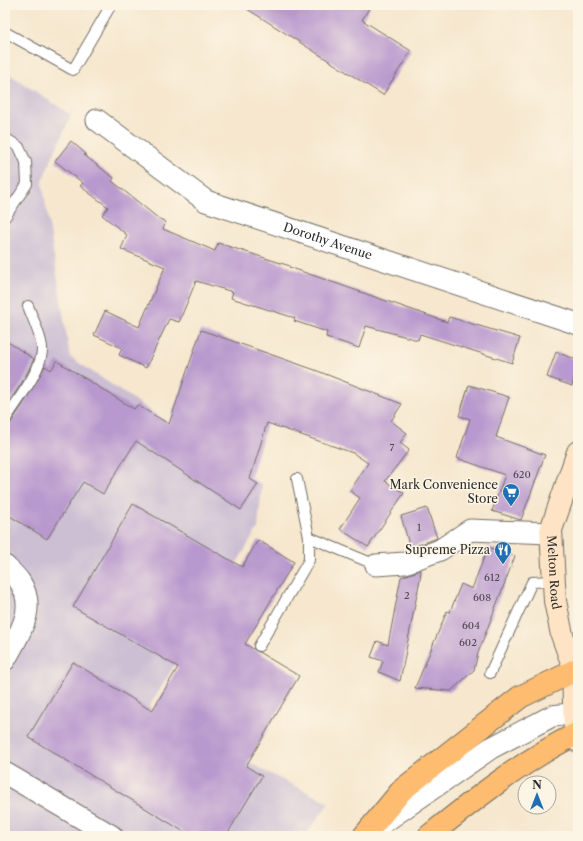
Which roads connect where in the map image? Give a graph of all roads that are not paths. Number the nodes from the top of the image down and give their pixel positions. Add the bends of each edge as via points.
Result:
1 (111, 5) edge
2 (5, 32) edge
3 (98, 120) dead end
4 (5, 138) edge
5 (5, 217) edge
6 (28, 306) dead end
7 (578, 324) edge
8 (5, 420) edge
9 (578, 452) edge
10 (298, 479) dead end
11 (551, 533) junction
12 (309, 537) junction
13 (376, 564) joint
14 (5, 566) edge
15 (554, 581) junction
16 (259, 646) dead end
17 (5, 660) edge
18 (490, 673) dead end
19 (577, 673) edge
20 (577, 727) edge
21 (5, 773) edge
22 (112, 836) edge
23 (364, 836) edge
24 (429, 836) edge

1 - 2 lane via 73,70
3 - 7 street, Dorothy Avenue via 206,201
4 - 5 lane via 18,147 26,162 27,184
6 - 8 lane via 41,342 41,357 35,373
9 - 11 street, Melton Road
10 - 12 lane
11 - 13 street via 470,530 433,553 405,563
11 - 15 street, Melton Road
12 - 13 lane
12 - 16 lane via 309,560
14 - 17 street via 20,582 27,602 27,620
15 - 18 lane via 532,582
15 - 19 street, Melton Road via 554,601 562,636
19 - 20 street, Melton Road
19 - 23 highway via 520,697 402,790
20 - 23 street via 552,716 492,748
20 - 24 highway via 474,800
21 - 22 street

